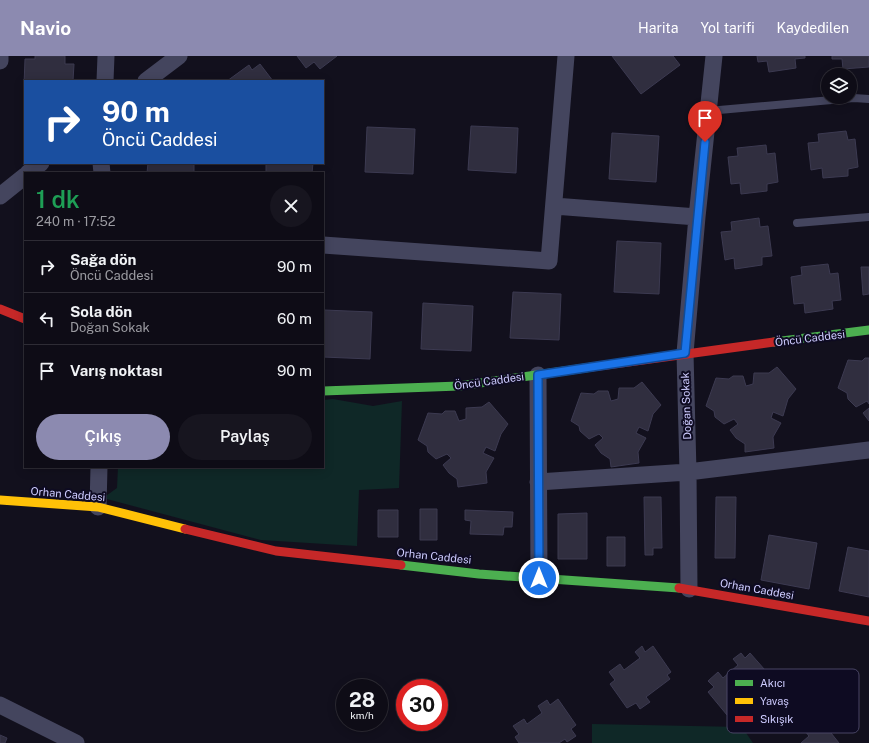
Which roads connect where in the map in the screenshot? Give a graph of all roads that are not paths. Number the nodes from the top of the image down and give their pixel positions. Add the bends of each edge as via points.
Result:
1 (0, 56) edge
2 (106, 56) edge
3 (179, 56) edge
4 (566, 56) edge
5 (714, 56) edge
6 (0, 61) edge
7 (105, 80) edge
8 (147, 80) edge
9 (869, 99) edge
10 (708, 112) junction
11 (40, 164) edge
12 (29, 172) edge
13 (24, 177) edge
14 (0, 196) edge
15 (554, 206) junction
16 (869, 217) edge
17 (697, 218) junction
18 (796, 223) dead end
19 (324, 244) edge
20 (0, 309) edge
21 (24, 319) edge
22 (869, 330) edge
23 (685, 353) junction
24 (538, 375) junction
25 (324, 391) edge
26 (869, 450) edge
27 (99, 468) edge
28 (688, 472) junction
29 (538, 482) junction
30 (0, 500) edge
31 (98, 507) junction
32 (539, 578) junction
33 (689, 589) junction
34 (869, 621) edge
35 (0, 705) edge
36 (76, 743) edge

1 - 6 street
2 - 7 street
3 - 8 street
4 - 15 street
5 - 10 street, Doğan Sokak
9 - 10 lane via 854,98
10 - 17 street, Doğan Sokak
11 - 12 street
13 - 14 street
15 - 17 street
15 - 19 street via 549,261
16 - 18 lane
17 - 23 street, Doğan Sokak
20 - 21 street
22 - 23 street, Öncü Caddesi
23 - 24 street, Öncü Caddesi
23 - 28 street, Doğan Sokak
24 - 25 street, Öncü Caddesi via 459,386
24 - 29 street
26 - 28 street
27 - 31 street
28 - 29 street
28 - 33 street, Doğan Sokak
29 - 32 street
30 - 31 street, Orhan Caddesi
31 - 32 street, Orhan Caddesi via 276,551 479,574
32 - 33 street, Orhan Caddesi
33 - 34 street, Orhan Caddesi
35 - 36 street

